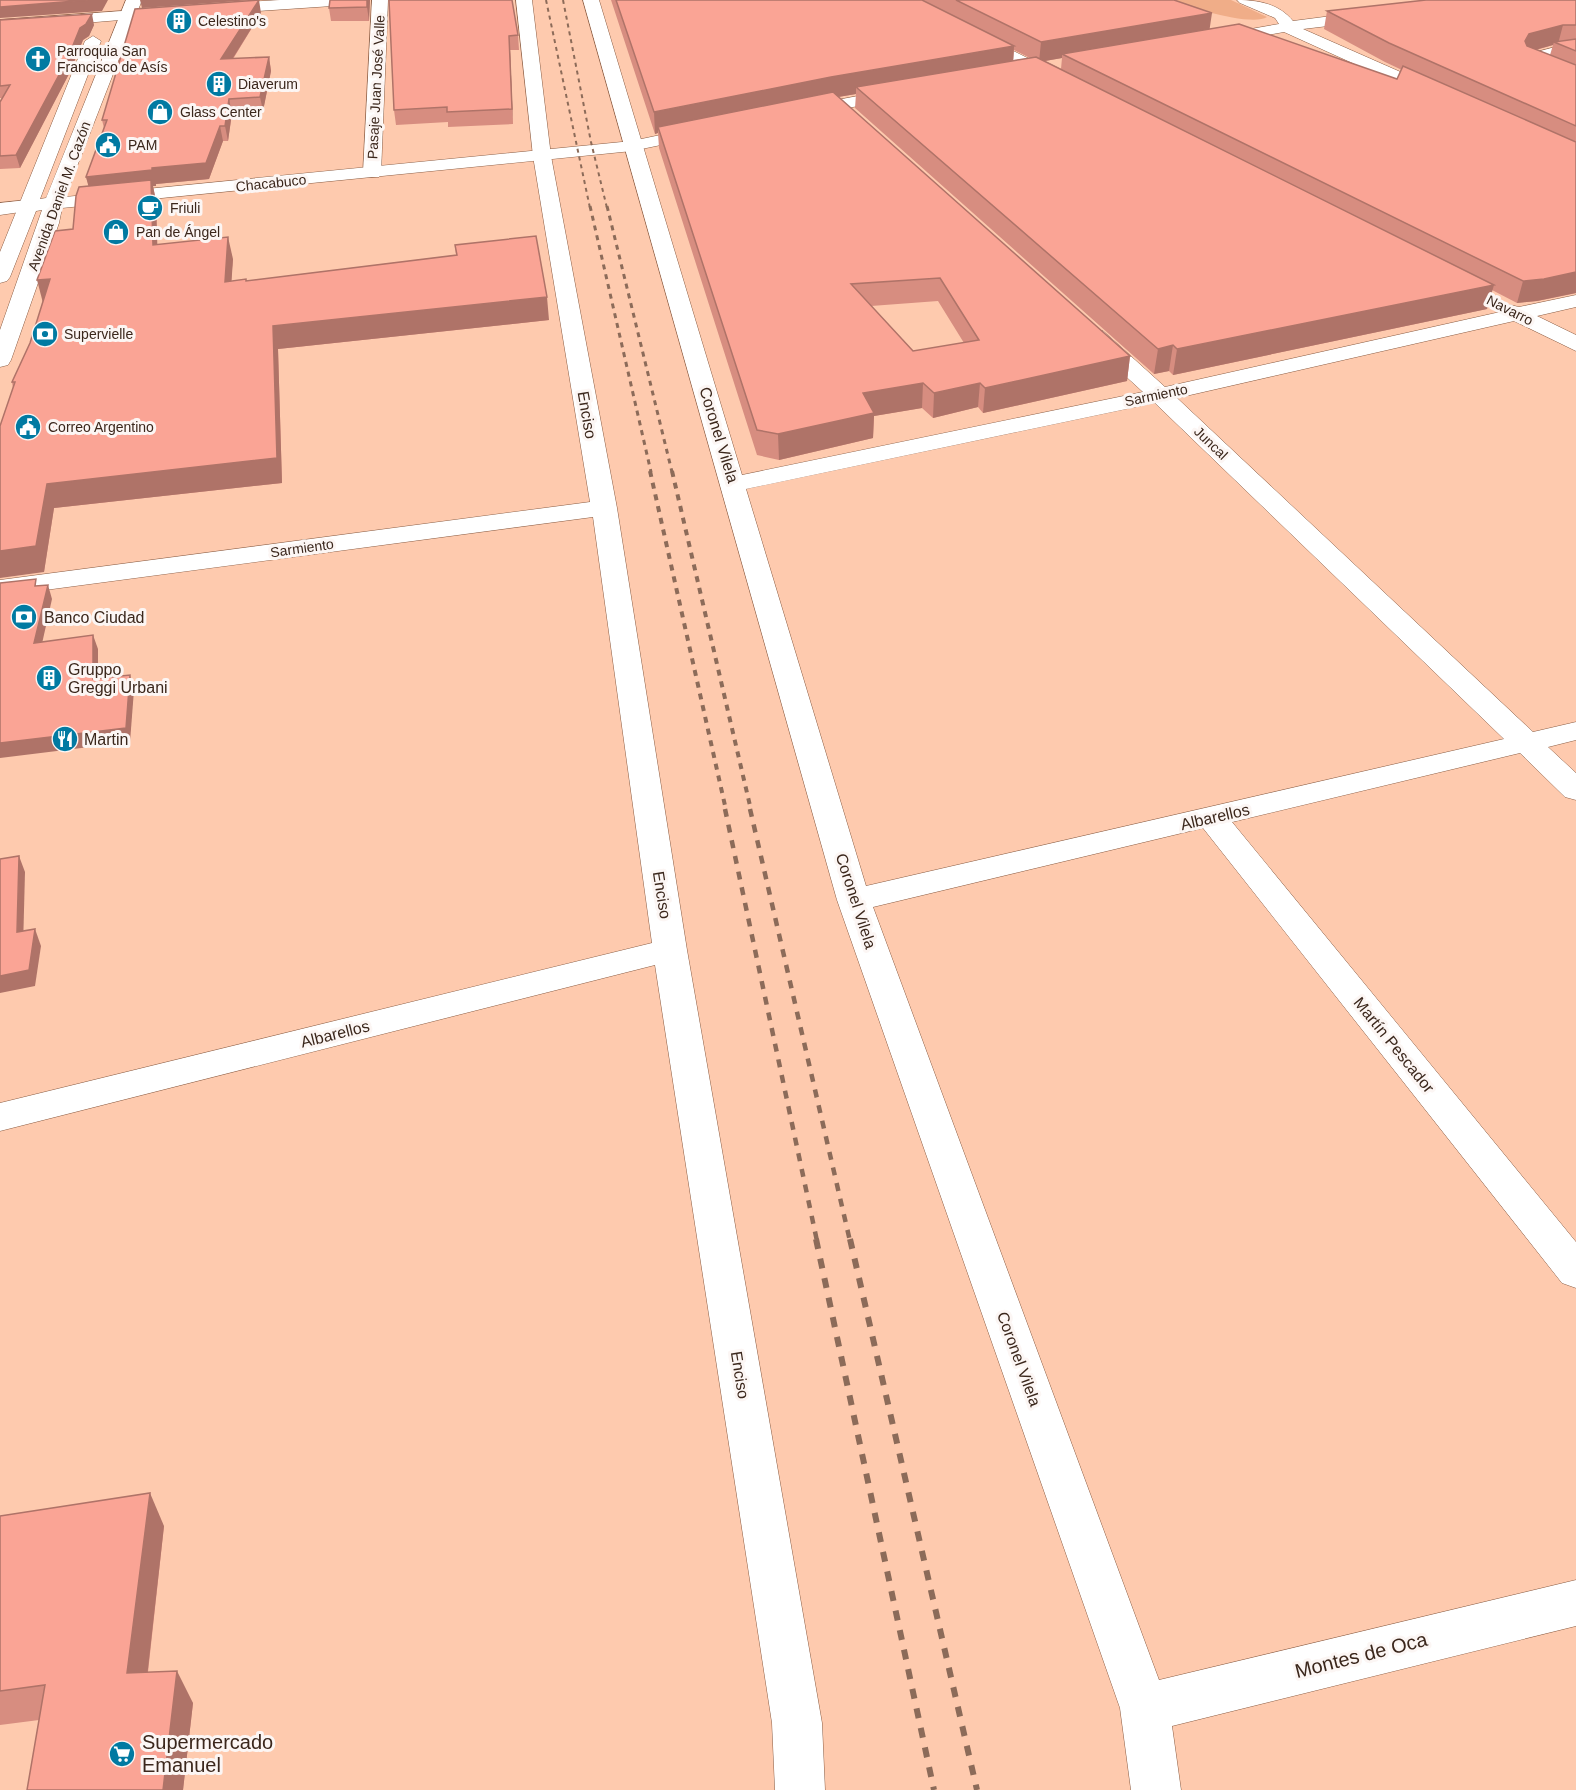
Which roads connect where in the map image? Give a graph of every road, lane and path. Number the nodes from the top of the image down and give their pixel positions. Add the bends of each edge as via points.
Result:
1 (111, 0) edge
2 (347, 0) edge
3 (380, 0) edge
4 (524, 0) edge
5 (591, 0) edge
6 (898, 0) edge
7 (1245, 0) edge
8 (130, 8) edge
9 (196, 11) edge
10 (173, 12) edge
11 (1381, 14) edge
12 (102, 17) junction
13 (1227, 22) dead end
14 (0, 25) edge
15 (1289, 27) junction
16 (1197, 42) edge
17 (1576, 51) edge
18 (1059, 65) edge
19 (1036, 69) junction
20 (1013, 73) edge
21 (1576, 81) edge
22 (919, 90) edge
23 (1078, 90) edge
24 (1459, 105) edge
25 (780, 116) edge
26 (723, 127) edge
27 (632, 146) junction
28 (542, 156) junction
29 (372, 173) junction
30 (53, 204) junction
31 (27, 206) junction
32 (0, 209) edge
33 (0, 277) edge
34 (1576, 301) edge
35 (1496, 304) edge
36 (1517, 315) junction
37 (1081, 324) edge
38 (1576, 344) edge
39 (0, 360) edge
40 (1160, 395) junction
41 (734, 484) junction
42 (603, 508) junction
43 (0, 588) edge
44 (1576, 731) edge
45 (1526, 744) junction
46 (1576, 790) edge
47 (1212, 818) junction
48 (854, 900) junction
49 (670, 950) junction
50 (0, 1117) edge
51 (1576, 1271) edge
52 (1576, 1603) edge
53 (1145, 1708) junction
54 (800, 1790) edge
55 (1156, 1790) edge

1 - 12 street, Avenida Daniel M. Cazón
2 - 9 street
3 - 29 street, Pasaje Juan José Valle
4 - 28 street, Enciso
5 - 27 street, Coronel Vilela
6 - 19 street
7 - 15 street via 1280,15
8 - 10 street
8 - 12 street
8 - 30 street, Avenida Daniel M. Cazón
11 - 15 street
12 - 14 street
12 - 31 street, Avenida Daniel M. Cazón
13 - 15 street
15 - 16 street
15 - 24 street
17 - 21 street via 1559,51 1530,61
18 - 19 street
19 - 20 street
19 - 23 street
22 - 25 street via 846,112
26 - 27 street
27 - 28 street, Chacabuco
27 - 41 street, Coronel Vilela
28 - 29 street, Chacabuco
28 - 42 street, Enciso
29 - 30 street, Chacabuco
30 - 31 street, Chacabuco
30 - 39 street, Avenida Daniel M. Cazón
31 - 32 street, Chacabuco
31 - 33 street, Avenida Daniel M. Cazón
34 - 36 street, Sarmiento
35 - 36 street, Navarro
36 - 38 street, Navarro
36 - 40 street, Sarmiento
37 - 40 street, Juncal
40 - 41 street, Sarmiento
40 - 45 street, Juncal
41 - 48 street, Coronel Vilela
42 - 43 street, Sarmiento
42 - 49 street, Enciso
44 - 45 street, Albarellos
45 - 46 street, Juncal
45 - 47 street, Albarellos
47 - 48 street, Albarellos
47 - 51 street, Martín Pescador
48 - 53 street, Coronel Vilela
49 - 50 street, Albarellos
49 - 54 street, Enciso via 797,1723
52 - 53 street, Montes de Oca
53 - 55 street, Coronel Vilela

